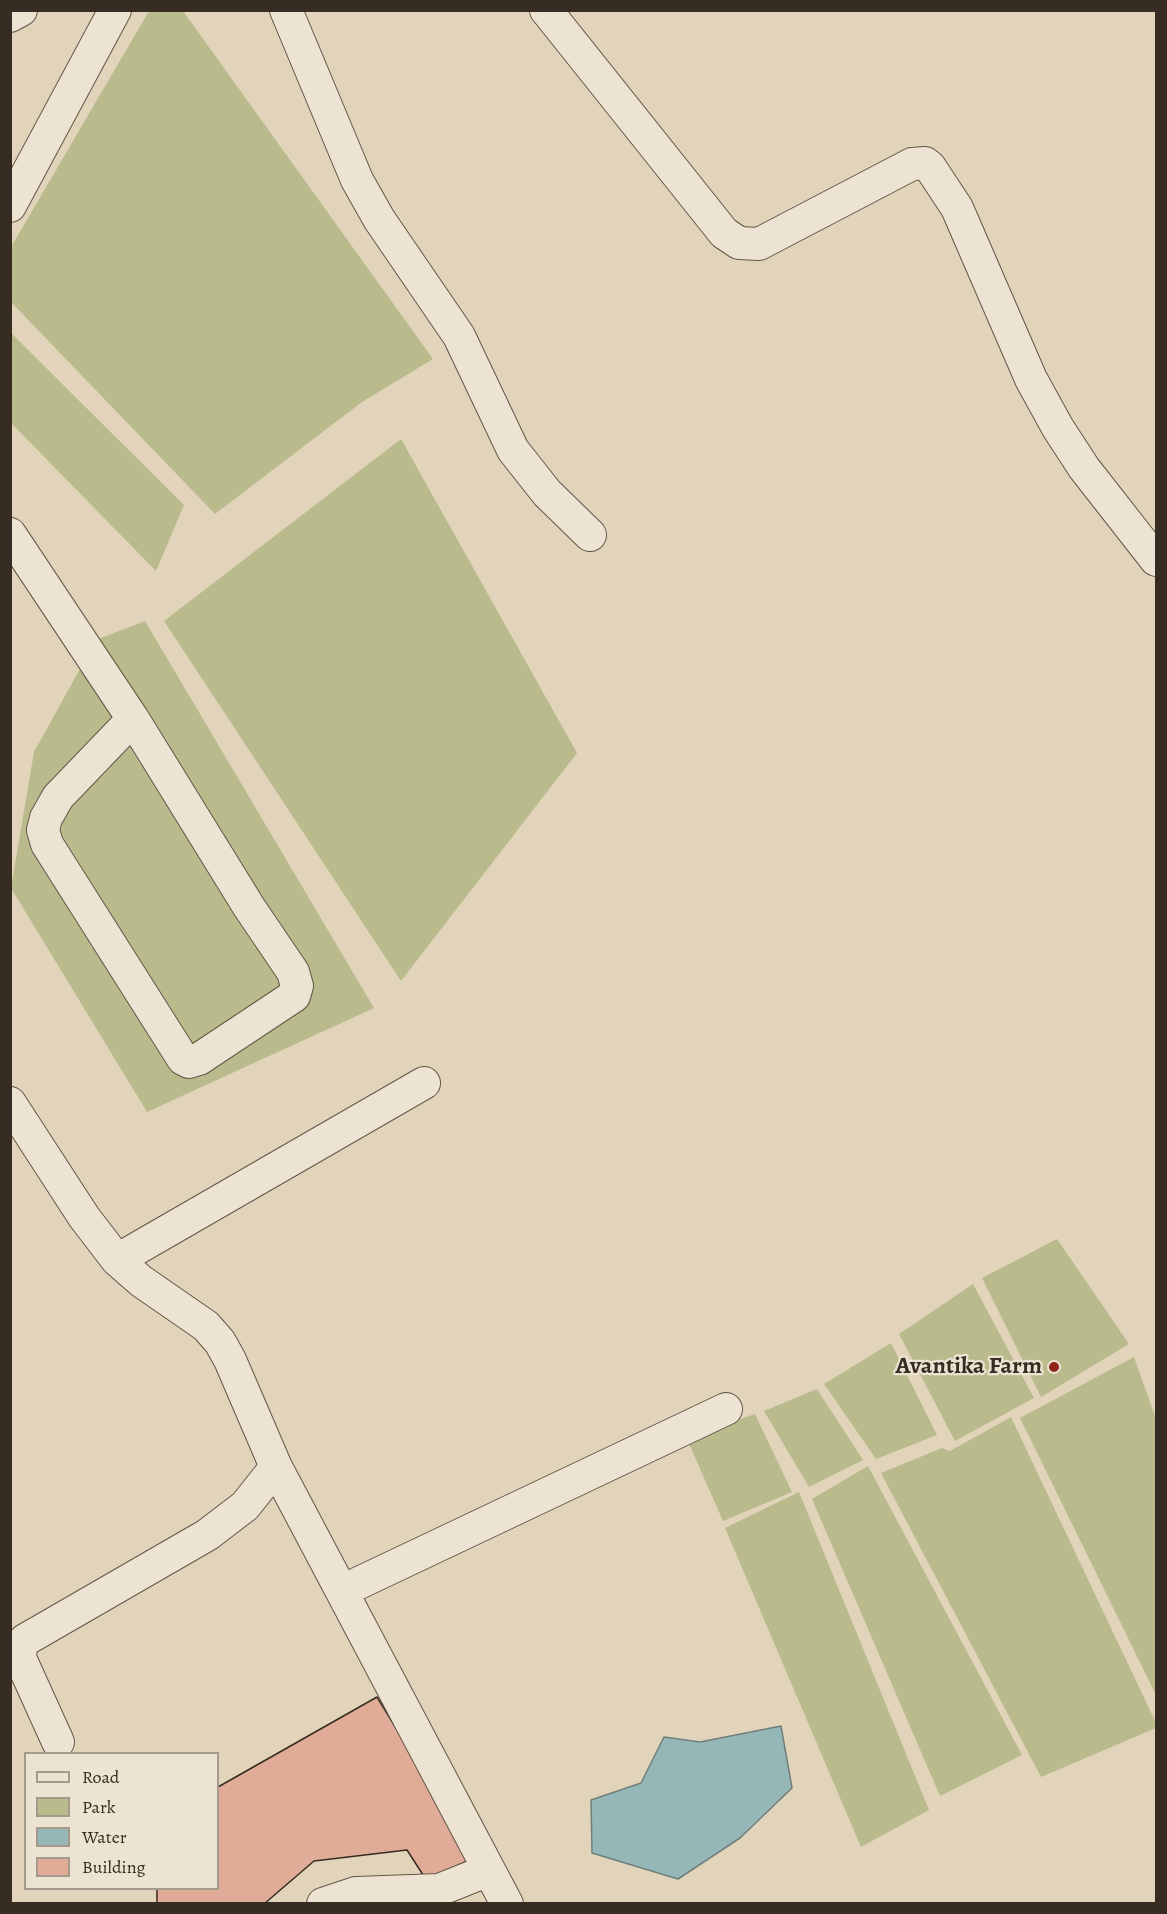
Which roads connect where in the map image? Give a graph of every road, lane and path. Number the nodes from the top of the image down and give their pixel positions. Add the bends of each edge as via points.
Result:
1 (21, 10) edge
2 (115, 10) edge
3 (286, 10) edge
4 (546, 10) edge
5 (10, 16) edge
6 (10, 206) edge
7 (10, 534) edge
8 (590, 535) dead end
9 (1156, 560) edge
10 (133, 719) junction
11 (424, 1083) dead end
12 (10, 1103) edge
13 (117, 1260) junction
14 (726, 1409) dead end
15 (276, 1467) junction
16 (342, 1591) junction
17 (58, 1742) dead end
18 (489, 1870) junction
19 (323, 1904) edge
20 (507, 1904) edge

1 - 5 street
2 - 6 street
3 - 8 street via 357,180 459,336 513,450 547,493
4 - 9 street via 724,232 739,243 759,244 906,167 925,163 930,167 957,208 1031,380 1058,428
7 - 10 street
10 - 10 street via 293,972 297,986 294,996 189,1062 183,1059 96,922 47,844 43,830 58,797
11 - 13 street
12 - 13 street via 84,1217
13 - 15 street via 206,1326 220,1341
14 - 16 street
15 - 16 street
15 - 17 street via 245,1506 207,1535 21,1645 20,1658
16 - 18 street
18 - 19 street via 439,1890 356,1893
18 - 20 street

